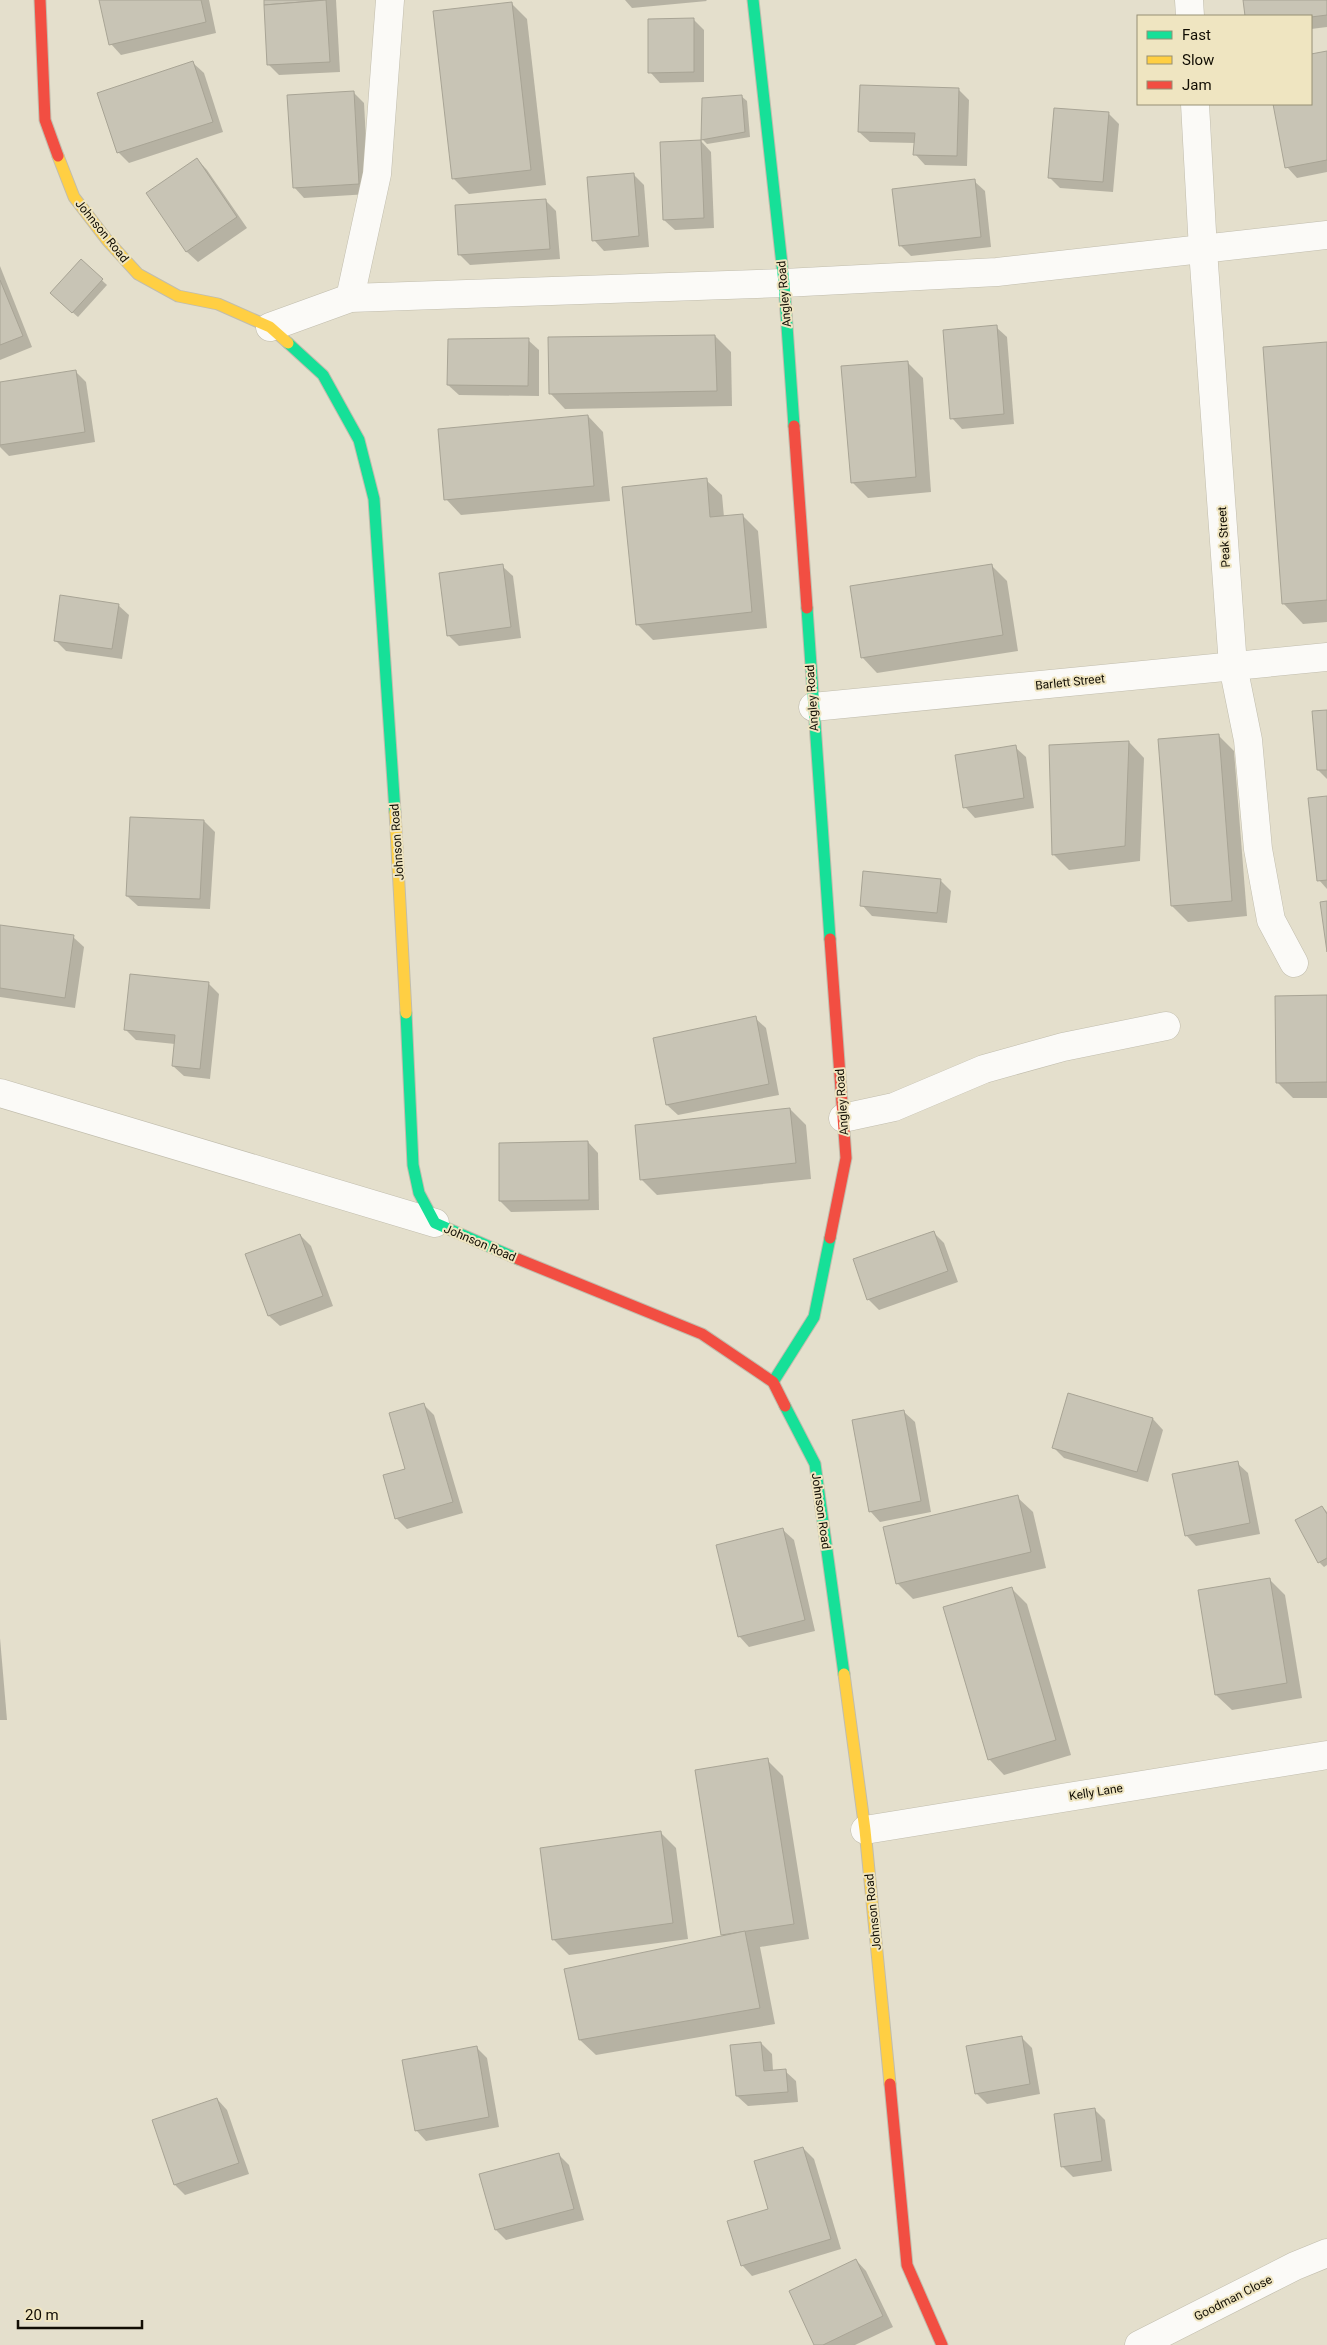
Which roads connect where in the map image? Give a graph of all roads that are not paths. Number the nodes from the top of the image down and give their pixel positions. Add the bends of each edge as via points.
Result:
1 (40, 0) edge
2 (390, 0) edge
3 (753, 0) edge
4 (1189, 0) edge
5 (1190, 15) edge
6 (1195, 105) edge
7 (1327, 235) edge
8 (1203, 250) junction
9 (784, 283) junction
10 (350, 298) junction
11 (270, 327) junction
12 (1327, 657) edge
13 (1233, 666) junction
14 (813, 707) junction
15 (1294, 963) dead end
16 (1166, 1026) dead end
17 (0, 1093) edge
18 (843, 1118) junction
19 (435, 1223) junction
20 (774, 1382) junction
21 (1327, 1755) edge
22 (865, 1830) junction
23 (1327, 2253) edge
24 (942, 2345) edge
25 (1140, 2345) edge

1 - 11 street, Johnson Road via 46,120 74,196 138,274 178,296 218,304
2 - 10 street via 377,174
3 - 9 street, Angley Road
4 - 5 street
6 - 8 street, Peak Street
7 - 8 street
8 - 9 street via 997,272
8 - 13 street, Peak Street
9 - 10 street
9 - 14 street, Angley Road
10 - 11 street
11 - 19 street, Johnson Road via 323,375 359,440 374,498 399,880 413,1166 419,1193
12 - 13 street, Barlett Street
13 - 14 street, Barlett Street
13 - 15 street, Peak Street via 1248,740 1258,849 1271,920
14 - 18 street, Angley Road
16 - 18 street via 1063,1047 993,1066 894,1107
17 - 19 street
18 - 20 street, Angley Road via 846,1158 814,1317
19 - 20 street, Johnson Road via 702,1334
20 - 22 street, Johnson Road via 815,1464
21 - 22 street, Kelly Lane
22 - 24 street, Johnson Road via 907,2264
23 - 25 street, Goodman Close

